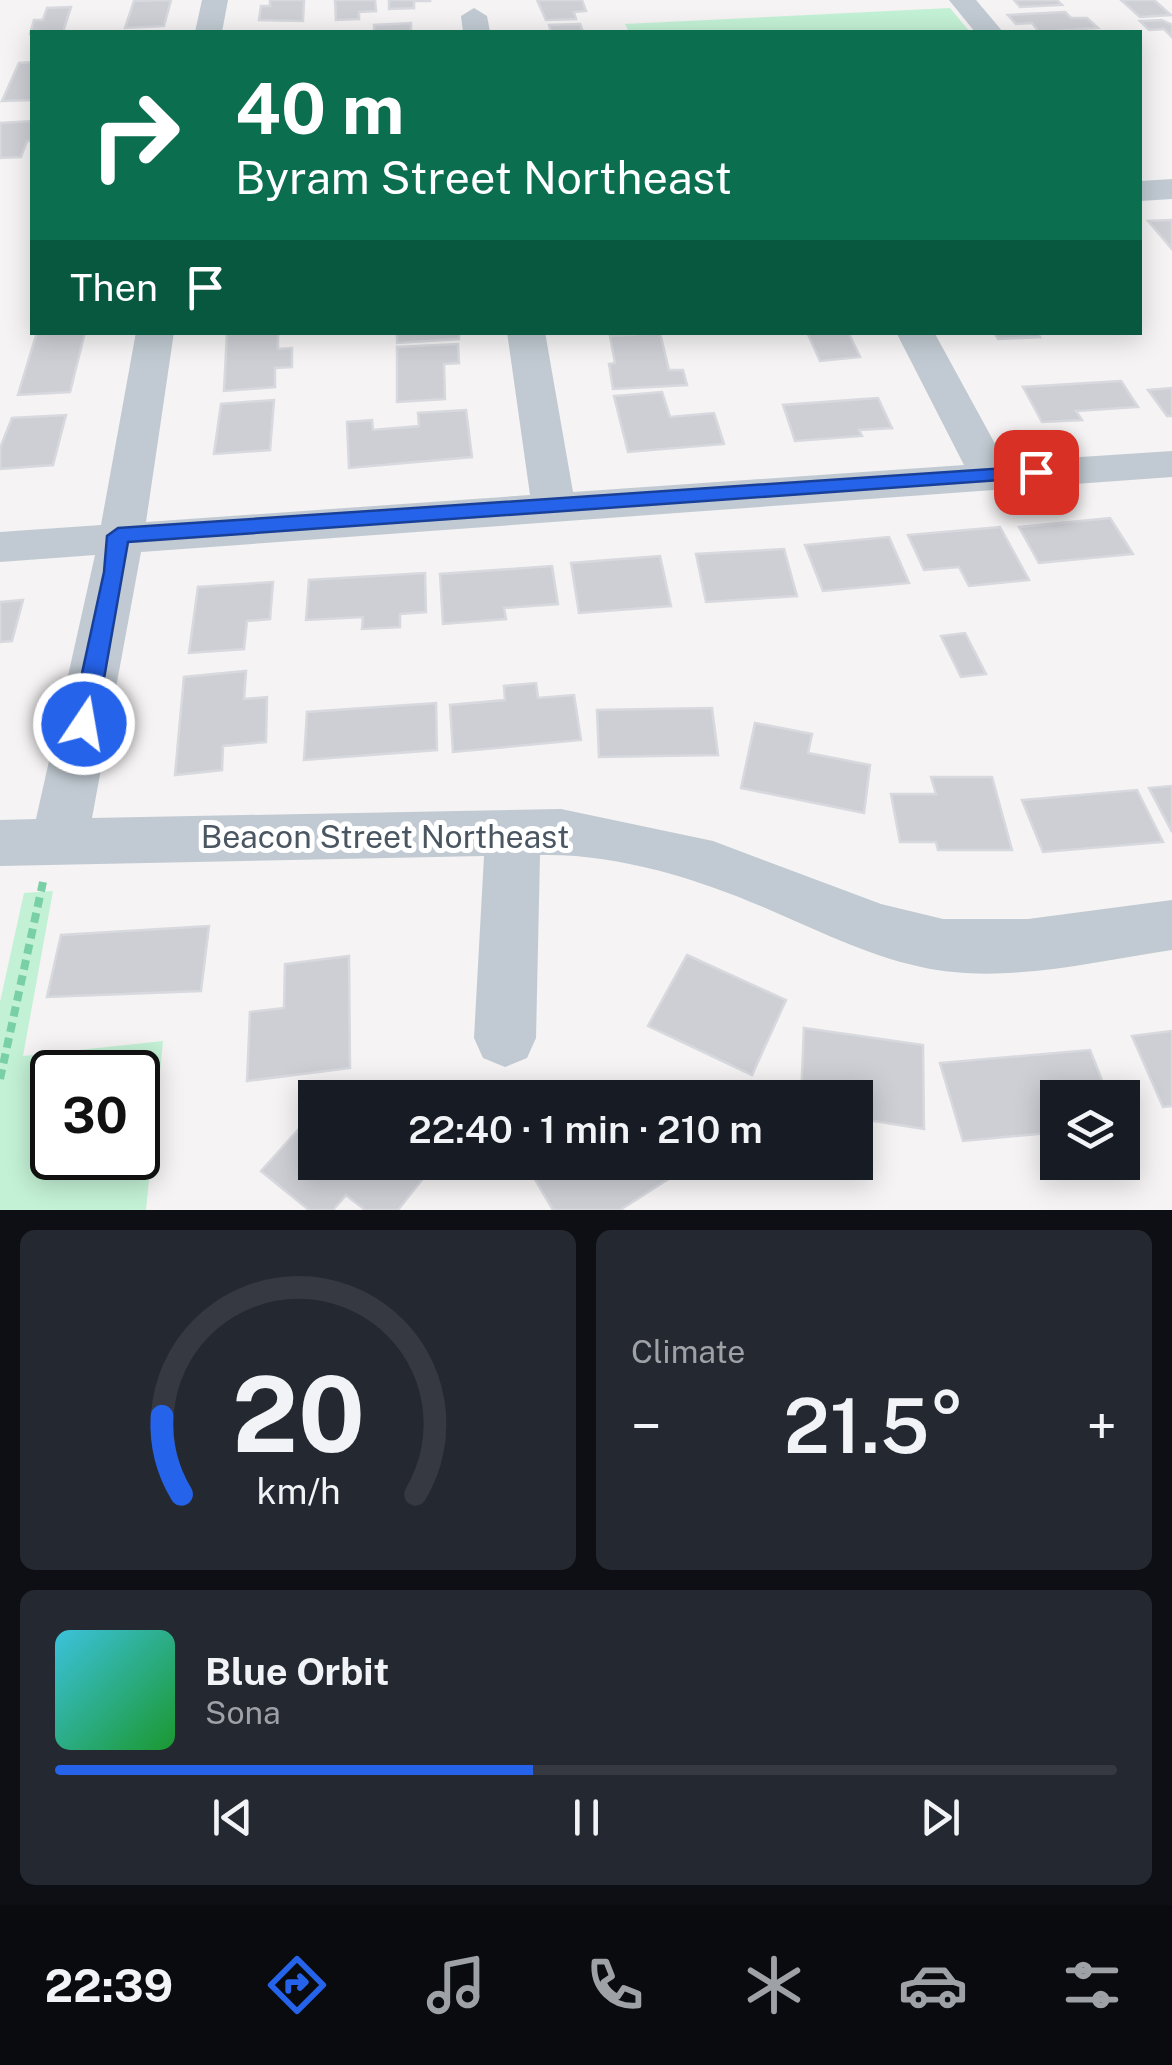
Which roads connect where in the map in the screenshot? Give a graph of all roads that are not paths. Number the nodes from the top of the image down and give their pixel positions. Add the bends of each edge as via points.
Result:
1 (216, 0) edge
2 (962, 0) edge
3 (210, 30) edge
4 (987, 30) edge
5 (1172, 188) edge
6 (1142, 190) edge
7 (154, 335) edge
8 (526, 335) edge
9 (917, 335) edge
10 (1172, 464) edge
11 (990, 475) junction
12 (554, 507) junction
13 (118, 536) junction
14 (0, 547) edge
15 (513, 834) junction
16 (60, 839) junction
17 (0, 843) edge
18 (1172, 926) edge
19 (505, 1038) dead end

1 - 3 street
2 - 4 street
5 - 6 street
7 - 13 street
8 - 12 street
9 - 11 street
10 - 11 street
11 - 12 street
12 - 13 street
13 - 14 street
13 - 16 street
15 - 16 street, Beacon Street Northeast
15 - 18 street, Beacon Street Northeast via 623,840 943,944
15 - 19 street
16 - 17 street, Beacon Street Northeast

